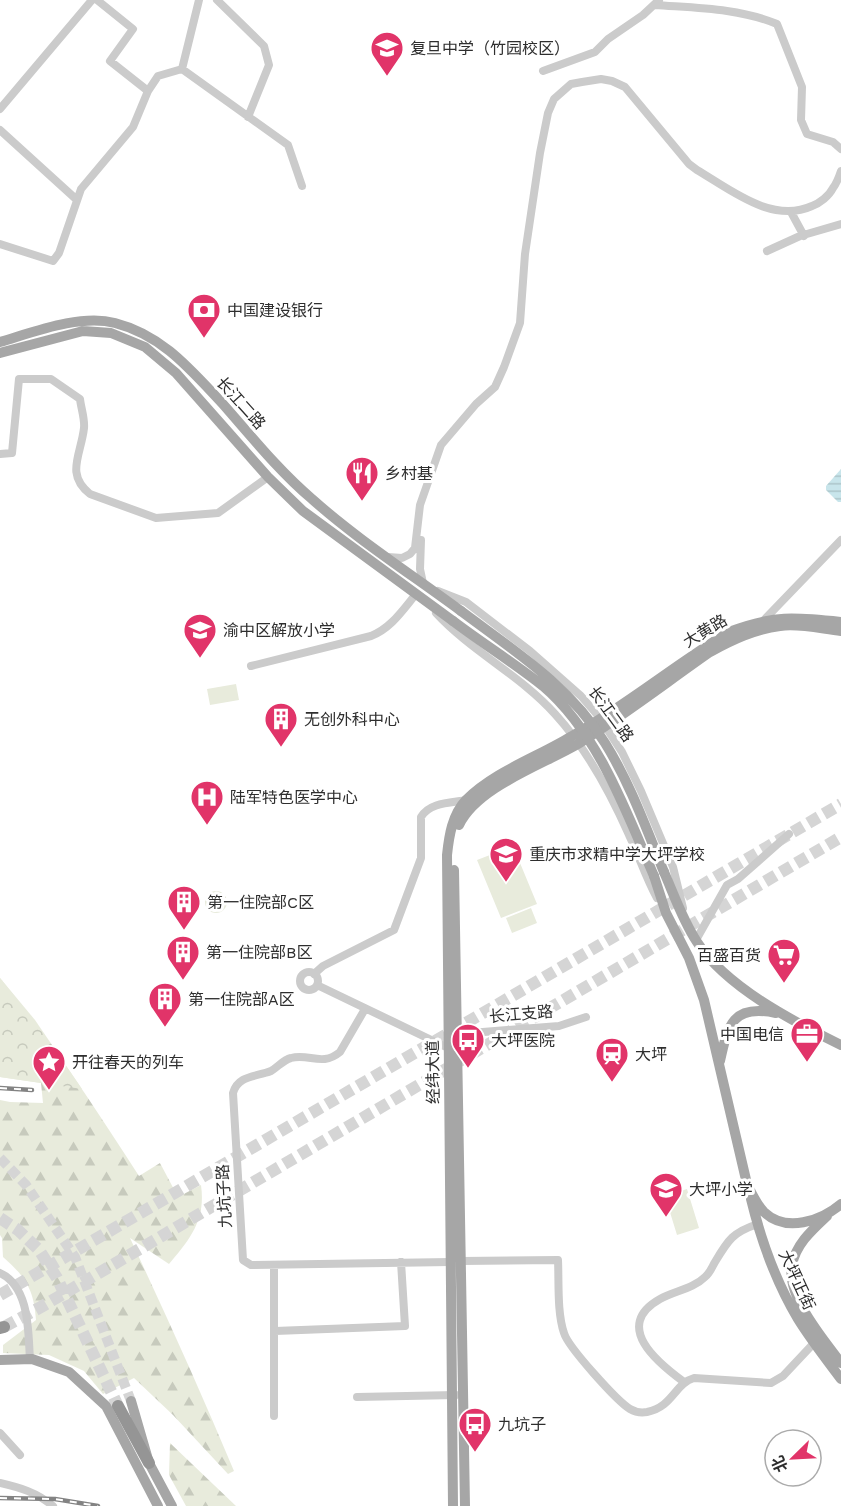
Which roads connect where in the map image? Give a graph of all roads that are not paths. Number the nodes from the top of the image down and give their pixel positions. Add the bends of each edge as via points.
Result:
1 (92, 0) edge
2 (97, 0) edge
3 (199, 0) edge
4 (217, 0) edge
5 (657, 2) edge
6 (183, 69) junction
7 (543, 71) dead end
8 (148, 91) junction
9 (0, 109) edge
10 (248, 117) junction
11 (0, 130) edge
12 (841, 149) edge
13 (841, 171) edge
14 (302, 186) dead end
15 (77, 200) junction
16 (791, 212) junction
17 (841, 224) edge
18 (804, 236) junction
19 (0, 244) edge
20 (767, 251) dead end
21 (0, 342) edge
22 (0, 353) edge
23 (0, 454) edge
24 (268, 477) junction
25 (425, 489) junction
26 (841, 540) edge
27 (388, 556) junction
28 (427, 585) junction
29 (420, 597) junction
30 (841, 622) edge
31 (765, 625) junction
32 (841, 631) edge
33 (251, 666) dead end
34 (581, 696) junction
35 (554, 712) junction
36 (602, 722) junction
37 (576, 739) junction
38 (481, 798) junction
39 (466, 801) junction
40 (789, 834) dead end
41 (659, 874) junction
42 (666, 913) junction
43 (687, 923) junction
44 (696, 940) junction
45 (314, 974) junction
46 (317, 985) junction
47 (365, 1009) junction
48 (782, 1014) junction
49 (586, 1017) dead end
50 (458, 1034) junction
51 (841, 1045) edge
52 (448, 1048) junction
53 (719, 1066) junction
54 (747, 1184) junction
55 (841, 1204) edge
56 (831, 1213) junction
57 (758, 1224) junction
58 (401, 1262) junction
59 (455, 1262) junction
60 (274, 1265) junction
61 (0, 1273) edge
62 (275, 1331) junction
63 (814, 1344) junction
64 (30, 1359) junction
65 (0, 1360) edge
66 (841, 1363) edge
67 (841, 1379) edge
68 (684, 1382) junction
69 (457, 1395) junction
70 (357, 1397) dead end
71 (131, 1401) tunnel mouth
72 (118, 1406) tunnel mouth
73 (274, 1416) dead end
74 (0, 1433) edge
75 (20, 1455) dead end
76 (149, 1463) junction
77 (0, 1483) edge
78 (53, 1506) edge
79 (158, 1506) edge
80 (172, 1506) edge
81 (453, 1506) edge
82 (465, 1506) edge

1 - 9 street
2 - 8 street via 134,29 110,61
3 - 6 street
4 - 10 street via 267,53 269,65
5 - 7 street via 595,52
5 - 12 street via 759,17 777,24 802,87 801,120 807,134 833,142
6 - 8 street via 158,76
6 - 10 street
8 - 15 street via 133,127 81,189
10 - 14 street via 288,145
11 - 15 street
13 - 16 street via 833,190 819,203
15 - 19 street via 53,261
16 - 18 street
16 - 25 street via 759,206 689,164 625,87 601,79 571,84 554,99 548,113 525,254 520,323 495,387 441,445
17 - 18 street
18 - 20 street
21 - 27 main road, 长江二路 via 96,320 151,337 183,361 293,482
22 - 24 main road, 长江二路 via 83,331 128,339 176,373
23 - 24 street via 12,453 20,379 51,379 80,399 84,425 75,475 90,494 156,518 218,513
24 - 29 main road, 长江二路 via 321,525
25 - 27 street via 415,548 402,558
25 - 28 street via 420,563
26 - 31 street
27 - 28 main road, 长江二路
28 - 34 street, 长江二路 via 466,602
28 - 41 main road, 长江二路, bridge via 554,682 588,720 618,764
29 - 33 street via 383,631 371,636
29 - 35 street, 长江二路 via 448,627
29 - 41 main road, 长江二路, bridge via 544,687 582,729
30 - 31 main road, 大黄路 via 778,618
31 - 32 main road, 大黄路
31 - 36 main road, 大黄路 via 729,632
34 - 35 street via 580,709 574,715 561,717
34 - 36 street, 长江二路
35 - 37 street, 长江二路
36 - 37 main road, 经纬大道
36 - 43 street, 长江二路 via 636,781 668,856
37 - 38 main road, 经纬大道
37 - 39 main road, 经纬大道 via 486,784
37 - 42 street, 长江二路 via 609,794 646,879
38 - 39 street
38 - 50 main road, 经纬大道 via 459,824 453,854
39 - 45 street via 436,805 421,817 421,858 394,930
39 - 52 main road, 经纬大道 via 453,822 447,855
40 - 44 street via 727,885
41 - 42 main road, 长江二路
41 - 43 main road, 长江二路
42 - 53 main road, 长江二路 via 705,1000
43 - 44 main road, 长江二路
44 - 48 main road, 长江二路 via 716,965
45 - 46 street
45 - 46 street via 303,974 300,983 308,990
46 - 47 street
47 - 52 street
47 - 60 street, 九坑子路 via 334,1057 292,1057 271,1071 243,1079 235,1087 243,1260 251,1266
48 - 51 main road, 长江二路
48 - 53 main road, 长江二路 via 758,1009 736,1017 725,1038
49 - 50 street, 长江支路 via 559,1026
50 - 59 main road, 经纬大道
52 - 59 main road, 经纬大道
53 - 54 main road, 长江二路
54 - 56 main road, 长江二路 via 763,1211 778,1221 797,1223
54 - 57 main road, 大坪正街
55 - 56 main road, 长江二路
56 - 66 main road, 大坪正街 via 799,1246 791,1272 802,1306
57 - 63 main road, 大坪正街 via 788,1299
57 - 68 street via 726,1242 703,1280 658,1300 638,1324 641,1339 657,1361
58 - 59 street, 九坑子路
58 - 60 street, 九坑子路
58 - 62 street via 405,1326
59 - 68 street, 九坑子路 via 558,1260 565,1338 620,1402 635,1412 651,1411 669,1402
59 - 69 main road, 经纬大道
60 - 62 street
61 - 64 street via 8,1277 25,1306
62 - 73 street
63 - 67 main road, 大坪正街
63 - 68 street via 771,1383 694,1378
64 - 65 main road
64 - 79 main road via 69,1372 106,1406
69 - 70 street
69 - 81 main road, 经纬大道
69 - 82 main road, 经纬大道
71 - 76 main road
72 - 76 highway
74 - 75 street
76 - 80 main road
77 - 78 street via 23,1488

